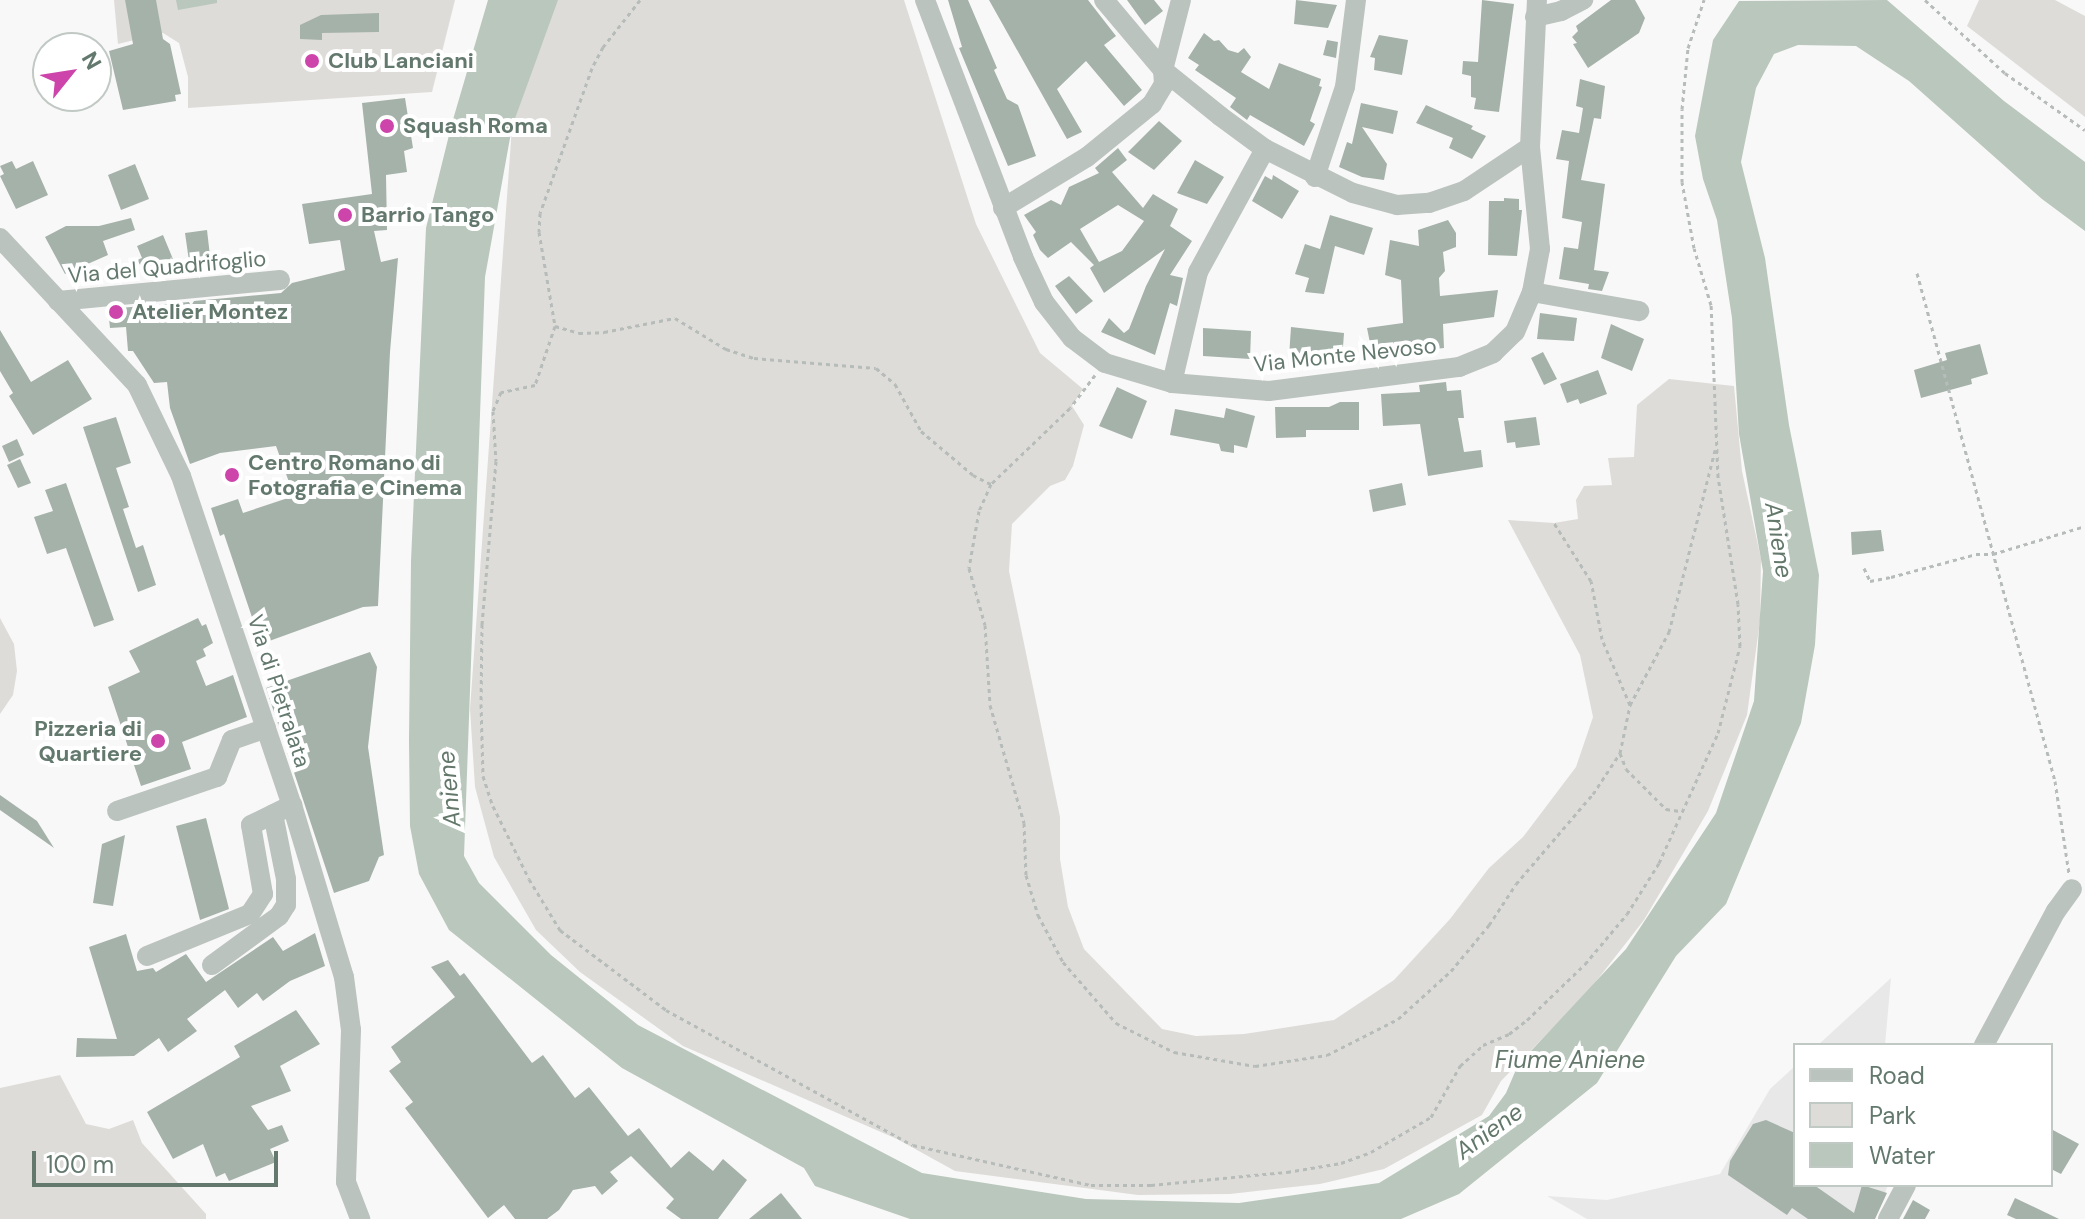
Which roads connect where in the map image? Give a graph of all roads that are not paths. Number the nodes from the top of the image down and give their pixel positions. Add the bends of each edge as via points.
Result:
1 (925, 0) edge
2 (1104, 0) edge
3 (1181, 0) edge
4 (1356, 0) edge
5 (1583, 0) edge
6 (1536, 8) edge
7 (1163, 70) junction
8 (1530, 147) junction
9 (1265, 149) junction
10 (1315, 177) junction
11 (1003, 208) junction
12 (0, 238) edge
13 (280, 280) dead end
14 (1532, 292) junction
15 (58, 301) junction
16 (1639, 311) dead end
17 (1172, 383) junction
18 (266, 728) junction
19 (282, 809) junction
20 (117, 811) dead end
21 (2072, 889) road end
22 (147, 956) dead end
23 (212, 965) dead end
24 (1985, 1043) edge
25 (1905, 1187) edge
26 (357, 1217) edge
27 (1888, 1219) edge

1 - 11 street, Via Monte Nevoso
2 - 7 street
3 - 7 street
4 - 10 street via 1345,87
5 - 6 street via 1561,11
6 - 8 street, Via Monte Nevoso
7 - 9 street
7 - 11 street via 1160,93 1124,130
8 - 10 street via 1464,191 1417,205 1372,199
8 - 14 street, Via Monte Nevoso via 1540,233
9 - 10 street
9 - 17 street via 1198,272
11 - 17 street, Via Monte Nevoso via 1050,310 1072,338 1105,363
12 - 15 street, Via di Pietralata
13 - 15 street, Via del Quadrifoglio
14 - 16 street
14 - 17 street, Via Monte Nevoso via 1506,342 1459,367 1269,391
15 - 18 street, Via di Pietralata via 137,385 151,408 181,476
18 - 19 street, Via di Pietralata
18 - 20 street via 232,740 217,777
19 - 22 street via 251,825 263,894 250,914
19 - 23 street via 286,905 279,916
19 - 26 street, Via di Pietralata via 331,929 349,1006 346,1182
21 - 24 street
25 - 27 street

